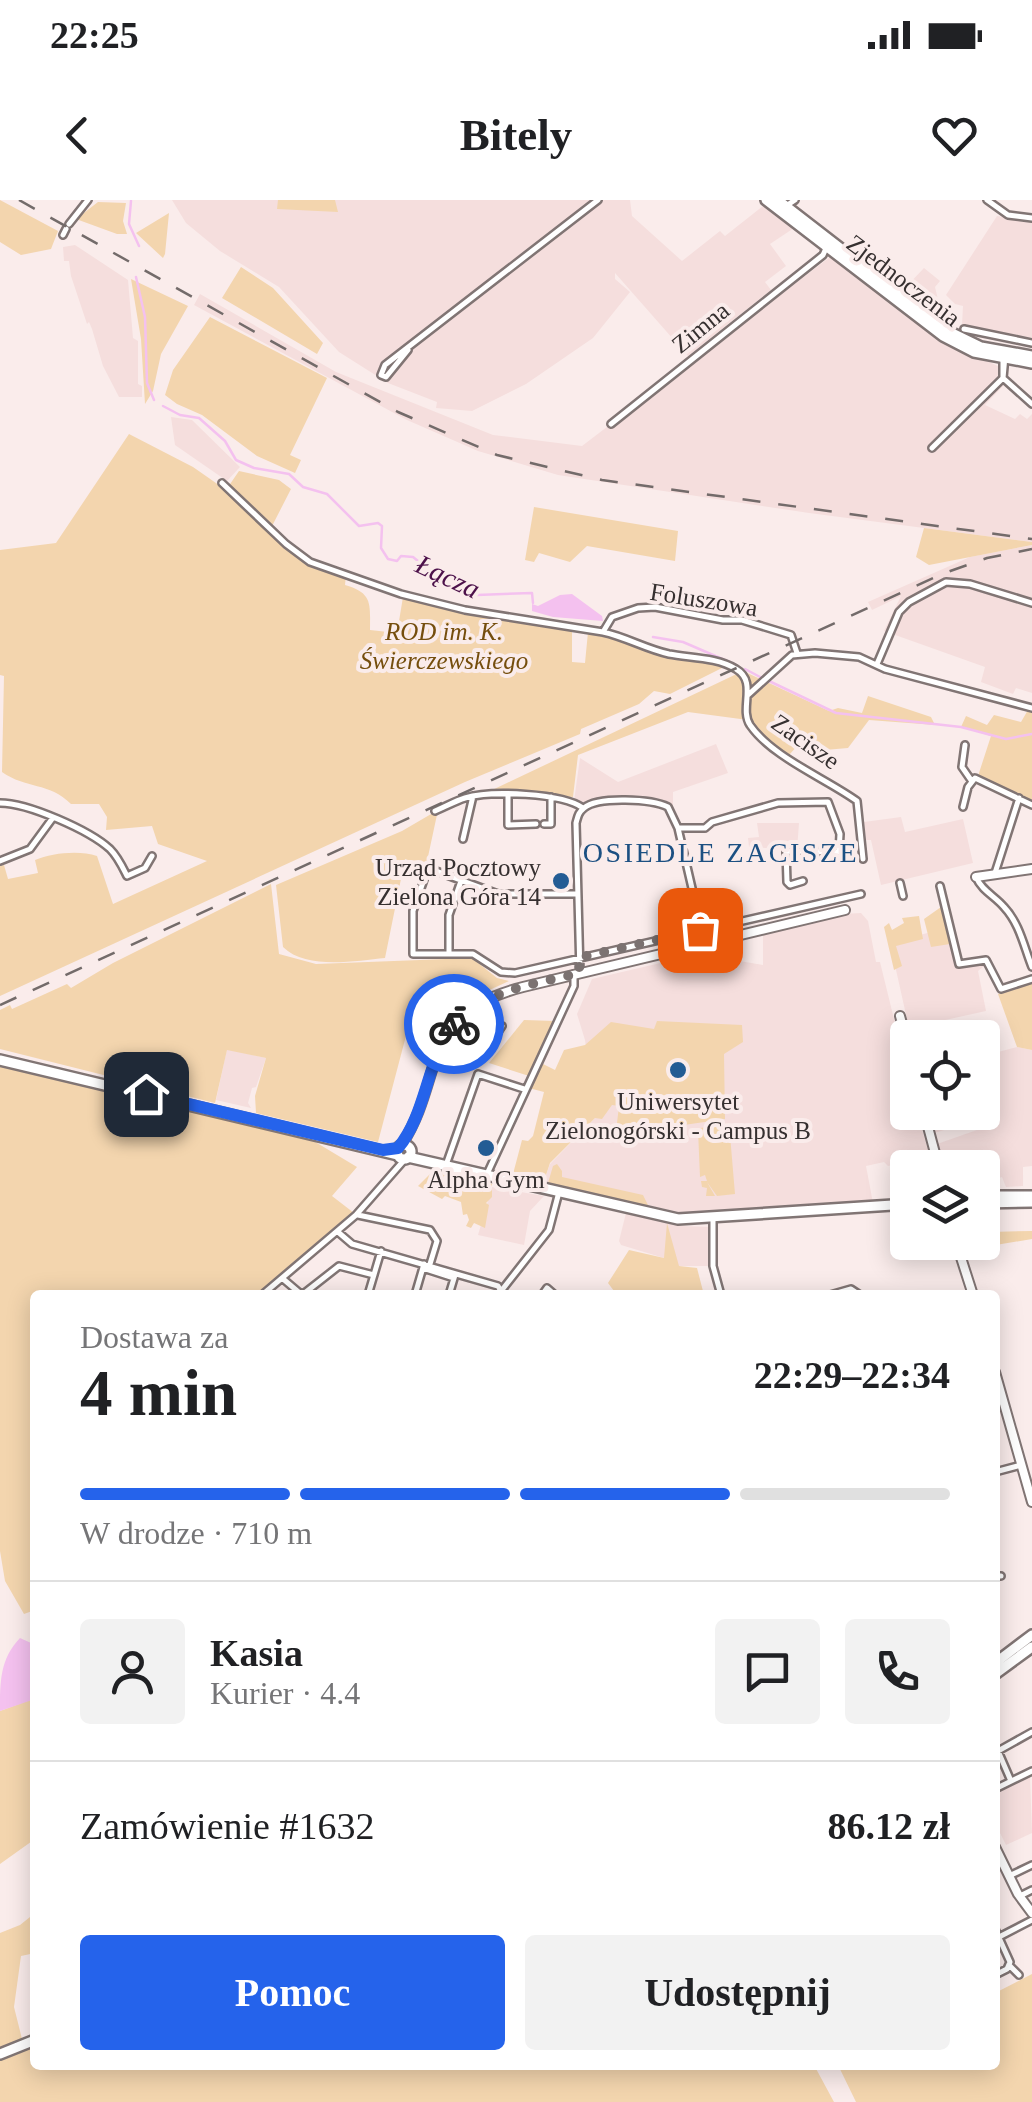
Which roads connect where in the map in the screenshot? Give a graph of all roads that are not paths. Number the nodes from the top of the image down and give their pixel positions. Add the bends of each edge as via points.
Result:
1 (88, 200) edge
2 (598, 200) edge
3 (766, 200) edge
4 (987, 200) edge
5 (786, 202) edge
6 (1032, 218) edge
7 (66, 229) dead end
8 (824, 236) junction
9 (827, 247) junction
10 (839, 247) junction
11 (964, 330) dead end
12 (1006, 339) junction
13 (1032, 343) edge
14 (408, 350) junction
15 (1004, 358) junction
16 (1030, 360) edge
17 (1003, 378) junction
18 (1032, 404) edge
19 (611, 424) dead end
20 (932, 448) dead end
21 (222, 484) dead end
22 (1032, 604) edge
23 (603, 632) junction
24 (797, 653) junction
25 (877, 664) junction
26 (748, 695) junction
27 (1032, 708) edge
28 (965, 744) dead end
29 (971, 780) junction
30 (508, 795) junction
31 (473, 796) junction
32 (551, 797) junction
33 (1019, 798) junction
34 (0, 803) edge
35 (1032, 805) edge
36 (963, 807) dead end
37 (584, 808) junction
38 (435, 811) dead end
39 (52, 818) junction
40 (678, 828) junction
41 (463, 839) dead end
42 (152, 856) dead end
43 (863, 859) dead end
44 (0, 861) edge
45 (1032, 868) edge
46 (995, 873) junction
47 (976, 877) joint
48 (461, 880) junction
49 (803, 881) dead end
50 (900, 883) dead end
51 (940, 886) dead end
52 (577, 894) junction
53 (861, 894) dead end
54 (903, 896) dead end
55 (846, 910) dead end
56 (702, 931) junction
57 (706, 944) junction
58 (449, 953) junction
59 (578, 958) junction
60 (1032, 967) edge
61 (520, 972) junction
62 (577, 974) junction
63 (1032, 979) edge
64 (523, 987) junction
65 (900, 1016) dead end
66 (493, 1018) dead end
67 (901, 1020) edge
68 (502, 1026) dead end
69 (0, 1060) edge
70 (524, 1088) junction
71 (404, 1152) junction
72 (446, 1165) junction
73 (487, 1174) junction
74 (559, 1191) junction
75 (1032, 1199) edge
76 (1000, 1200) edge
77 (890, 1207) edge
78 (356, 1214) junction
79 (713, 1219) junction
80 (338, 1232) junction
81 (381, 1251) junction
82 (963, 1260) edge
83 (426, 1265) junction
84 (374, 1275) junction
85 (455, 1275) junction
86 (282, 1278) junction
87 (269, 1290) edge
88 (296, 1290) edge
89 (308, 1290) edge
90 (370, 1290) edge
91 (417, 1290) edge
92 (450, 1290) edge
93 (499, 1290) edge
94 (503, 1290) edge
95 (720, 1290) edge
96 (972, 1290) edge
97 (1000, 1390) edge
98 (1021, 1465) junction
99 (1000, 1471) edge
100 (1032, 1502) edge
101 (1032, 1636) edge
102 (1032, 1647) edge
103 (1000, 1660) edge
104 (1000, 1670) edge
105 (1032, 1732) edge
106 (1000, 1749) edge
107 (1000, 1755) edge
108 (1032, 1771) edge
109 (1011, 1781) junction
110 (1000, 1786) edge
111 (1000, 1857) edge
112 (1032, 1864) edge
113 (1009, 1876) junction
114 (1032, 1890) edge
115 (1020, 1896) junction
116 (1032, 1917) edge
117 (1000, 1934) edge
118 (1000, 1941) edge
119 (1010, 1966) junction
120 (1000, 1972) edge
121 (1019, 1975) dead end
122 (30, 2040) edge
123 (0, 2052) edge

1 - 7 street
2 - 14 street
3 - 9 main road, Zjednoczenia
4 - 6 street via 1008,214
5 - 8 main road, Zjednoczenia
8 - 9 street
8 - 10 main road, Zjednoczenia
9 - 10 street
9 - 15 main road, Zjednoczenia via 942,336
9 - 19 street, Zimna
10 - 15 main road, Zjednoczenia via 946,330
11 - 12 street, Zjednoczenia
12 - 13 street, Zjednoczenia
12 - 15 street
14 - 14 street via 385,366 381,375 392,374
15 - 16 main road, Zjednoczenia
15 - 17 street
17 - 18 street
17 - 20 street
21 - 23 street via 310,562 466,610
22 - 25 street via 946,582 899,612
23 - 24 street, Foluszowa via 612,616 655,607 743,620 791,635
23 - 26 street, Zacisze via 732,667 746,679
24 - 25 street
24 - 26 street
25 - 27 street
26 - 43 street, Zacisze via 747,720 759,735 857,800
28 - 29 street via 962,768
29 - 33 street
29 - 36 street
30 - 31 street
30 - 32 street
30 - 32 street via 508,825 551,824
31 - 38 street
31 - 41 street
32 - 37 street
33 - 35 street
33 - 46 street
34 - 39 street
37 - 40 street via 656,802 668,808
37 - 52 street via 576,823
39 - 42 street via 105,845 127,876
39 - 44 street via 30,849
40 - 49 street via 704,828 778,803 828,802 839,852 786,852 788,882
40 - 56 street
45 - 46 street
46 - 47 street
47 - 60 street via 1009,912
48 - 52 street via 502,894
48 - 58 street via 449,915
48 - 58 street via 428,868 413,911 413,954
50 - 54 street
51 - 63 street via 959,964 986,960 998,988
52 - 59 street
53 - 56 street
55 - 57 street
56 - 57 street
56 - 59 street
57 - 62 street
58 - 61 street via 473,954 501,972
59 - 61 street
59 - 62 street
61 - 64 street
62 - 64 street
62 - 70 street
64 - 71 street via 482,1002 452,1027 436,1054
65 - 67 street
66 - 68 street via 479,1041 488,1047
69 - 71 main road
70 - 72 street via 478,1074
70 - 73 street
71 - 72 main road
71 - 78 street
72 - 73 main road
73 - 74 main road
74 - 79 main road via 672,1218
74 - 94 street via 549,1230
75 - 76 main road
77 - 79 main road
78 - 80 street
78 - 83 street via 430,1230 437,1238
79 - 95 street
80 - 81 street via 347,1242
80 - 86 street
81 - 83 street
81 - 84 street
82 - 96 street
83 - 85 street
83 - 91 street
84 - 89 street via 339,1266
84 - 90 street
85 - 92 street
85 - 93 street
86 - 87 street
86 - 88 street
97 - 98 street
98 - 99 street
98 - 100 street
101 - 103 main road
102 - 104 main road
105 - 106 street
107 - 109 street
108 - 109 street
109 - 110 street
111 - 113 street
112 - 113 street
113 - 115 street
114 - 115 street
115 - 116 street
116 - 117 street
118 - 119 street
119 - 120 street
119 - 121 street
122 - 123 main road

